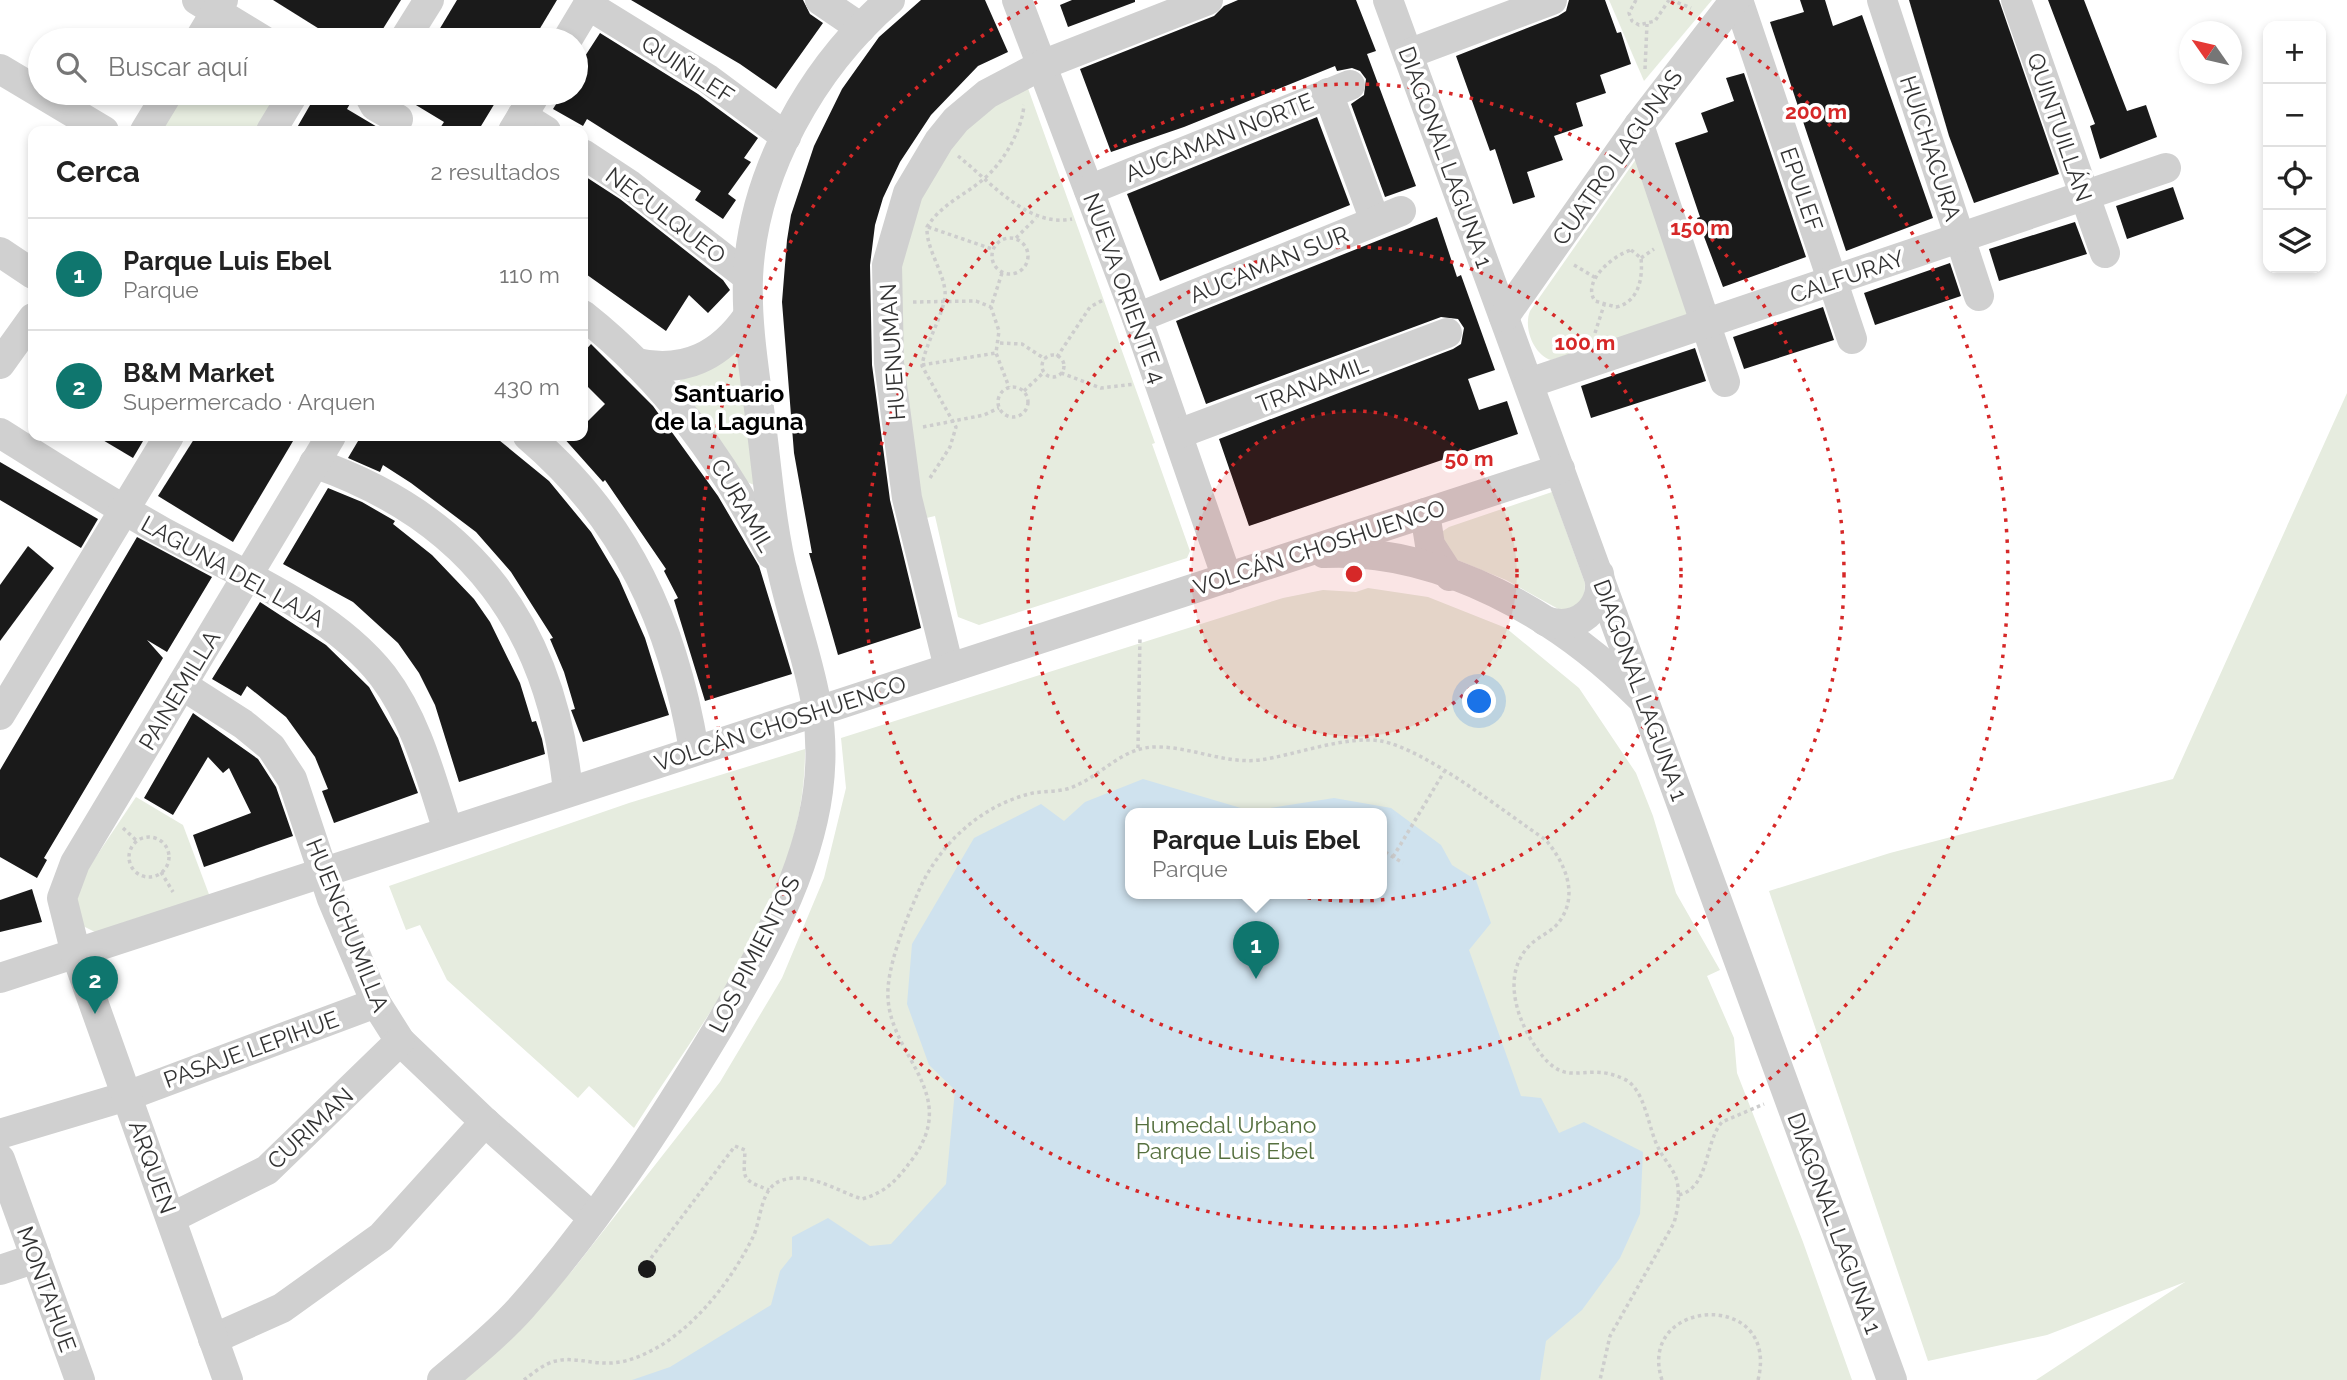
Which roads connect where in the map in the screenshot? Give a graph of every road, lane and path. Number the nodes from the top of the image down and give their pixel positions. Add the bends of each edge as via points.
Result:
1 (429, 0) edge
2 (820, 0) edge
3 (890, 0) edge
4 (1017, 0) edge
5 (1209, 0) edge
6 (1388, 0) edge
7 (1552, 0) edge
8 (1636, 0) edge
9 (1670, 0) edge
10 (1736, 0) edge
11 (1882, 0) edge
12 (2016, 0) edge
13 (589, 2) edge
14 (212, 4) edge
15 (1691, 8) dead end
16 (1647, 24) junction
17 (203, 28) edge
18 (246, 28) edge
19 (412, 28) edge
20 (574, 28) edge
21 (861, 28) junction
22 (1408, 54) junction
23 (0, 69) edge
24 (1645, 69) dead end
25 (1044, 70) junction
26 (28, 86) edge
27 (60, 105) edge
28 (161, 105) edge
29 (287, 105) edge
30 (374, 105) edge
31 (398, 119) dead end
32 (1639, 125) junction
33 (96, 126) edge
34 (148, 126) edge
35 (274, 126) edge
36 (786, 137) junction
37 (939, 141) junction
38 (588, 157) edge
39 (2166, 168) dead end
40 (985, 177) junction
41 (2085, 196) junction
42 (1094, 202) junction
43 (1388, 216) joint
44 (899, 218) junction
45 (1036, 218) junction
46 (927, 227) junction
47 (1016, 238) junction
48 (1961, 238) junction
49 (992, 249) junction
50 (0, 253) edge
51 (2105, 253) dead end
52 (1574, 265) dead end
53 (28, 271) edge
54 (1002, 273) junction
55 (748, 277) junction
56 (1596, 278) junction
57 (1833, 281) junction
58 (1126, 290) junction
59 (1979, 296) dead end
60 (886, 301) junction
61 (945, 303) junction
62 (1604, 305) junction
63 (991, 307) junction
64 (748, 316) junction
65 (1504, 317) junction
66 (1137, 318) junction
67 (588, 320) edge
68 (1704, 324) junction
69 (28, 325) edge
70 (1447, 333) dead end
71 (1594, 338) dead end
72 (1853, 339) dead end
73 (1000, 343) junction
74 (996, 353) junction
75 (1057, 357) junction
76 (1045, 359) junction
77 (636, 363) junction
78 (889, 363) junction
79 (0, 364) edge
80 (922, 365) junction
81 (1044, 372) junction
82 (1061, 373) junction
83 (1157, 378) junction
84 (1725, 382) dead end
85 (1529, 383) junction
86 (1009, 387) junction
87 (1024, 391) junction
88 (999, 408) junction
89 (956, 421) junction
90 (897, 432) junction
91 (0, 433) edge
92 (1178, 434) junction
93 (166, 441) edge
94 (328, 441) edge
95 (533, 441) edge
96 (314, 463) junction
97 (1560, 469) junction
98 (907, 498) junction
99 (124, 510) junction
100 (1424, 513) junction
101 (1300, 554) junction
102 (1598, 572) junction
103 (1450, 576) junction
104 (783, 577) junction
105 (246, 578) junction
106 (1227, 578) junction
107 (1545, 621) junction
108 (1140, 636) dead end
109 (949, 668) junction
110 (182, 685) junction
111 (1646, 702) junction
112 (818, 711) junction
113 (0, 715) edge
114 (1139, 748) junction
115 (694, 750) junction
116 (1444, 772) junction
117 (568, 792) junction
118 (448, 831) junction
119 (1387, 853) edge
120 (1393, 857) junction
121 (1403, 863) dead end
122 (161, 872) junction
123 (324, 872) junction
124 (173, 892) dead end
125 (76, 954) junction
126 (0, 978) edge
127 (376, 1003) junction
128 (400, 1041) junction
129 (127, 1096) junction
130 (1764, 1104) dead end
131 (485, 1122) junction
132 (0, 1134) edge
133 (0, 1159) edge
134 (769, 1190) junction
135 (1679, 1195) junction
136 (592, 1217) junction
137 (171, 1219) junction
138 (36, 1258) junction
139 (651, 1258) dead end
140 (0, 1270) edge
141 (213, 1339) junction
142 (80, 1380) edge
143 (228, 1380) edge
144 (442, 1380) edge
145 (524, 1380) edge
146 (1600, 1380) edge
147 (1662, 1380) edge
148 (1758, 1380) edge
149 (1892, 1380) edge

1 - 19 street
2 - 21 street
3 - 21 street, LOS PIMIENTOS
4 - 25 street, NUEVA ORIENTE 4
5 - 25 street, HUENUMAN
6 - 22 street, DIAGONAL LAGUNA 1
7 - 22 street
8 - 16 path via 1629,13 1632,21
9 - 15 path
9 - 16 path via 1663,13
10 - 32 street, CUATRO LAGUNAS
10 - 57 street, EPULEF
11 - 48 street, HUICHACURA
12 - 41 street, QUINTUILLÁN
13 - 20 street
13 - 36 street, QUIÑILEF via 708,79
14 - 17 street
14 - 18 street
16 - 24 path
21 - 36 street, LOS PIMIENTOS via 822,76
22 - 65 street, DIAGONAL LAGUNA 1
23 - 26 street
25 - 37 street, HUENUMAN via 987,94
25 - 40 path via 1026,93 1012,140
25 - 42 street, NUEVA ORIENTE 4
27 - 33 street
28 - 34 street
29 - 35 street
30 - 31 street
32 - 65 street, CUATRO LAGUNAS
32 - 68 street
36 - 55 street, LOS PIMIENTOS via 757,216
37 - 40 path
37 - 44 street, HUENUMAN via 917,174
38 - 55 street, NECULQUEO
39 - 41 street, CALFURAY
40 - 45 path
40 - 46 path via 940,209
41 - 48 street, CALFURAY
41 - 51 street, QUINTUILLÁN
42 - 43 street, AUCAMAN NORTE via 1339,89
42 - 45 path via 1054,222
42 - 58 street, NUEVA ORIENTE 4
43 - 66 street, AUCAMAN SUR
44 - 46 path
44 - 60 street, HUENUMAN via 887,265
45 - 47 path
46 - 49 path
46 - 61 path
47 - 49 path via 1007,237
47 - 54 path via 1027,248 1027,263 1016,273
48 - 57 street, CALFURAY
48 - 59 street, HUICHACURA
49 - 54 path via 992,263
50 - 53 street
52 - 56 path
54 - 63 path
55 - 64 street, LOS PIMIENTOS
56 - 62 path via 1592,296
56 - 62 path via 1622,253 1631,250 1641,258 1641,279 1632,299 1616,307
57 - 68 street, CALFURAY
57 - 72 street, EPULEF
58 - 66 street, NUEVA ORIENTE 4
58 - 75 path via 1090,307
60 - 61 path
60 - 78 street, HUENUMAN
61 - 63 path via 976,301
61 - 80 path
62 - 71 path
63 - 73 path
64 - 77 street via 724,345 704,358 671,367
64 - 104 street, LOS PIMIENTOS
65 - 85 street, DIAGONAL LAGUNA 1
66 - 83 street, NUEVA ORIENTE 4
67 - 77 street, CURAMIL
68 - 84 street
68 - 85 street, CALFURAY
69 - 79 street
70 - 92 street, TRANAMIL
73 - 74 path
73 - 76 path via 1022,344
74 - 80 path
74 - 86 path
75 - 76 path
75 - 82 path via 1063,364
76 - 81 path
77 - 104 street, CURAMIL via 712,451
78 - 80 path
78 - 90 street, HUENUMAN
80 - 89 path
81 - 82 path via 1052,377
81 - 87 path
82 - 83 path via 1090,386 1111,389
83 - 92 street, NUEVA ORIENTE 4
85 - 97 street, DIAGONAL LAGUNA 1
86 - 87 path
86 - 88 path via 999,395
87 - 88 path via 1028,404 1021,415 1008,416
88 - 89 path
89 - 90 path
89 - 98 path via 940,466
90 - 98 street, HUENUMAN
91 - 99 street, LAGUNA DEL LAJA
92 - 106 street, NUEVA ORIENTE 4
93 - 99 street
94 - 96 street, PAINEMILLA
95 - 115 street via 594,503 636,566 671,648
96 - 105 street, PAINEMILLA
96 - 117 street via 398,500 446,535 488,579 524,632 550,691
97 - 100 street, VOLCÁN CHOSHUENCO
97 - 102 street, DIAGONAL LAGUNA 1
98 - 109 street, HUENUMAN
99 - 105 street, LAGUNA DEL LAJA
99 - 113 street
100 - 101 street, VOLCÁN CHOSHUENCO
100 - 103 street via 1430,545
101 - 103 street via 1365,554
101 - 106 street, VOLCÁN CHOSHUENCO
102 - 107 street via 1600,592 1585,617 1565,625
102 - 111 street, DIAGONAL LAGUNA 1
103 - 107 street
104 - 112 street, LOS PIMIENTOS
105 - 110 street, PAINEMILLA
105 - 118 street, LAGUNA DEL LAJA via 323,620 383,676 418,739
106 - 109 street, VOLCÁN CHOSHUENCO
107 - 111 street via 1609,666
108 - 114 path
109 - 112 street, VOLCÁN CHOSHUENCO
110 - 123 street, HUENCHUMILLA via 271,747 292,779
110 - 125 street, PAINEMILLA via 68,877 62,908
111 - 149 street, DIAGONAL LAGUNA 1
112 - 115 street, VOLCÁN CHOSHUENCO
112 - 136 street, LOS PIMIENTOS via 818,792 807,840 784,902 749,974 688,1079
114 - 116 path via 1160,747 1240,761 1380,741 1413,751
114 - 134 path via 1068,789 1031,794 977,818 949,843 917,893 895,957 888,998 930,1106 923,1145 891,1188 862,1199 796,1178 782,1180
115 - 117 street, VOLCÁN CHOSHUENCO
116 - 120 path
116 - 135 path via 1546,840 1566,869 1569,887 1561,920 1533,942 1518,964 1514,982 1520,1021 1545,1061 1562,1073 1626,1079 1639,1094 1653,1137 1676,1177
117 - 118 street, VOLCÁN CHOSHUENCO
118 - 123 street, VOLCÁN CHOSHUENCO
119 - 120 path
120 - 121 path
122 - 122 path via 150,877 133,870 130,851 137,841 154,838 164,845 168,862
122 - 124 path
123 - 125 street, VOLCÁN CHOSHUENCO
123 - 127 street, HUENCHUMILLA
125 - 126 street, VOLCÁN CHOSHUENCO
125 - 129 street, ARQUEN
127 - 128 street, HUENCHUMILLA
127 - 129 street, PASAJE LEPIHUE
128 - 131 street, HUENCHUMILLA
128 - 137 street, CURIMAN via 267,1170
129 - 132 street, PASAJE LEPIHUE
129 - 137 street, ARQUEN
130 - 135 path via 1722,1122 1698,1180 1688,1193
131 - 136 street, HUENCHUMILLA
131 - 141 street via 381,1237 282,1308
133 - 138 street, MONTAHUE
134 - 139 path via 748,1183 743,1175 745,1150 735,1146
134 - 145 path via 749,1245 701,1314 681,1331 632,1360 556,1361
135 - 146 path via 1674,1223 1610,1336
136 - 144 street, LOS PIMIENTOS via 521,1308
137 - 141 street, ARQUEN
138 - 140 street
138 - 142 street, MONTAHUE
141 - 143 street, ARQUEN
147 - 148 path via 1659,1356 1672,1329 1691,1317 1713,1313 1728,1316 1752,1334 1761,1363

